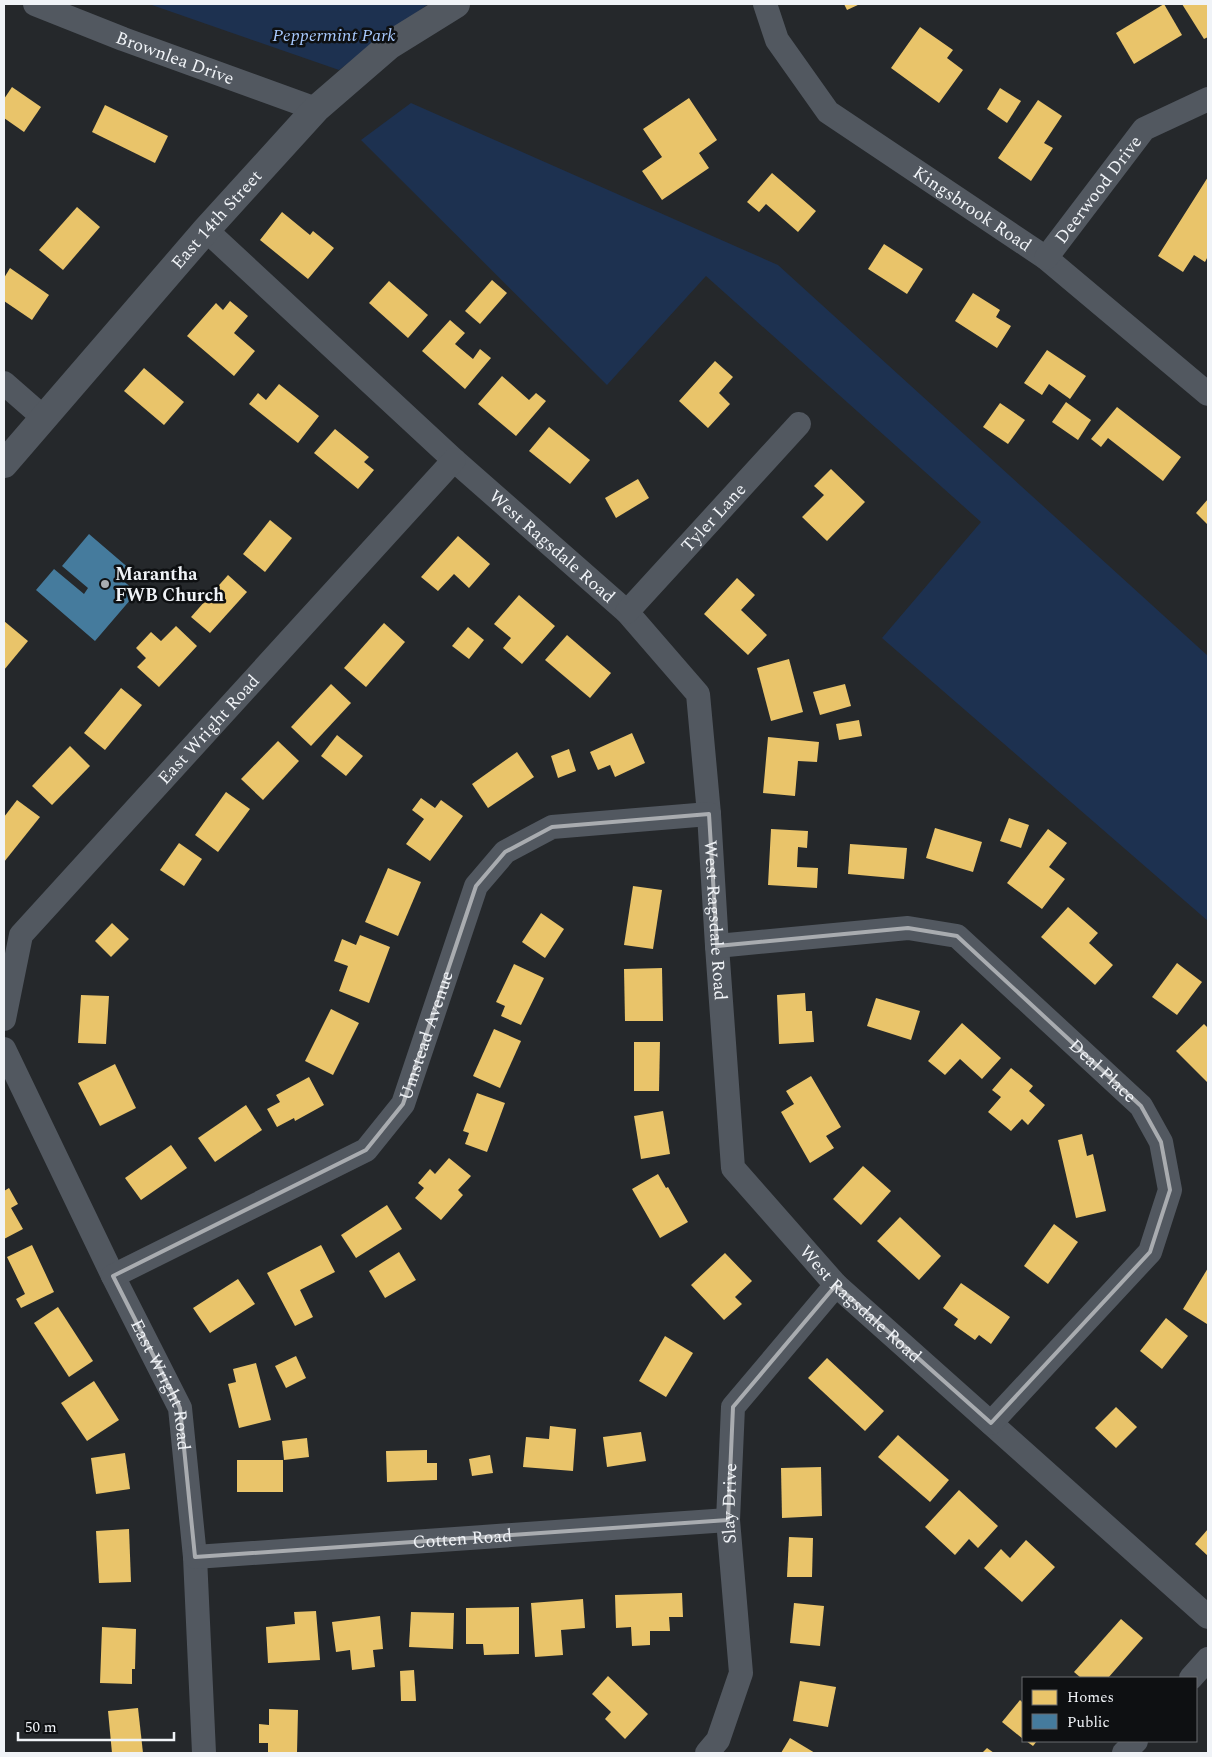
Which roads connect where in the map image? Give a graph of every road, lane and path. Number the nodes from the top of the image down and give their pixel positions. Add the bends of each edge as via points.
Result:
1 (35, 4) edge
2 (456, 4) edge
3 (764, 4) edge
4 (1208, 99) edge
5 (316, 109) junction
6 (206, 230) junction
7 (1046, 258) junction
8 (4, 383) edge
9 (1208, 394) edge
10 (44, 418) junction
11 (799, 424) dead end
12 (454, 460) junction
13 (4, 464) edge
14 (627, 612) junction
15 (709, 814) junction
16 (716, 946) junction
17 (4, 1019) edge
18 (4, 1049) edge
19 (113, 1276) junction
20 (836, 1285) junction
21 (991, 1423) junction
22 (728, 1520) junction
23 (195, 1558) junction
24 (1208, 1617) edge
25 (1208, 1659) edge
26 (1192, 1677) edge
27 (1135, 1742) edge
28 (204, 1753) edge
29 (707, 1753) edge
30 (1124, 1753) edge

1 - 5 street, Brownlea Drive
2 - 5 street, East 14th Street via 390,46
3 - 7 street, Kingsbrook Road via 777,40 828,112
4 - 7 street, Deerwood Drive via 1144,129
5 - 6 street, East 14th Street
6 - 10 street, East 14th Street
6 - 12 street, West Ragsdale Road
7 - 9 street, Kingsbrook Road
8 - 10 street
10 - 13 street, East 14th Street
11 - 14 street, Tyler Lane
12 - 14 street, West Ragsdale Road
12 - 17 street, East Wright Road via 21,935
14 - 15 street, West Ragsdale Road via 698,694
15 - 16 street, West Ragsdale Road
15 - 19 street, Umstead Avenue via 552,828 505,852 476,886 403,1104 366,1150
16 - 20 street, West Ragsdale Road via 734,1168
16 - 21 street, Deal Place via 908,928 956,936 1141,1106 1162,1142 1170,1190 1150,1252
18 - 19 street, East Wright Road
19 - 23 street, East Wright Road via 180,1408
20 - 21 street, West Ragsdale Road
20 - 22 street, Slay Drive via 733,1407
21 - 24 street, West Ragsdale Road
22 - 23 street, Cotten Road
22 - 29 street, Slay Drive via 741,1673 718,1740
23 - 28 street, East Wright Road
25 - 26 street
27 - 30 street

